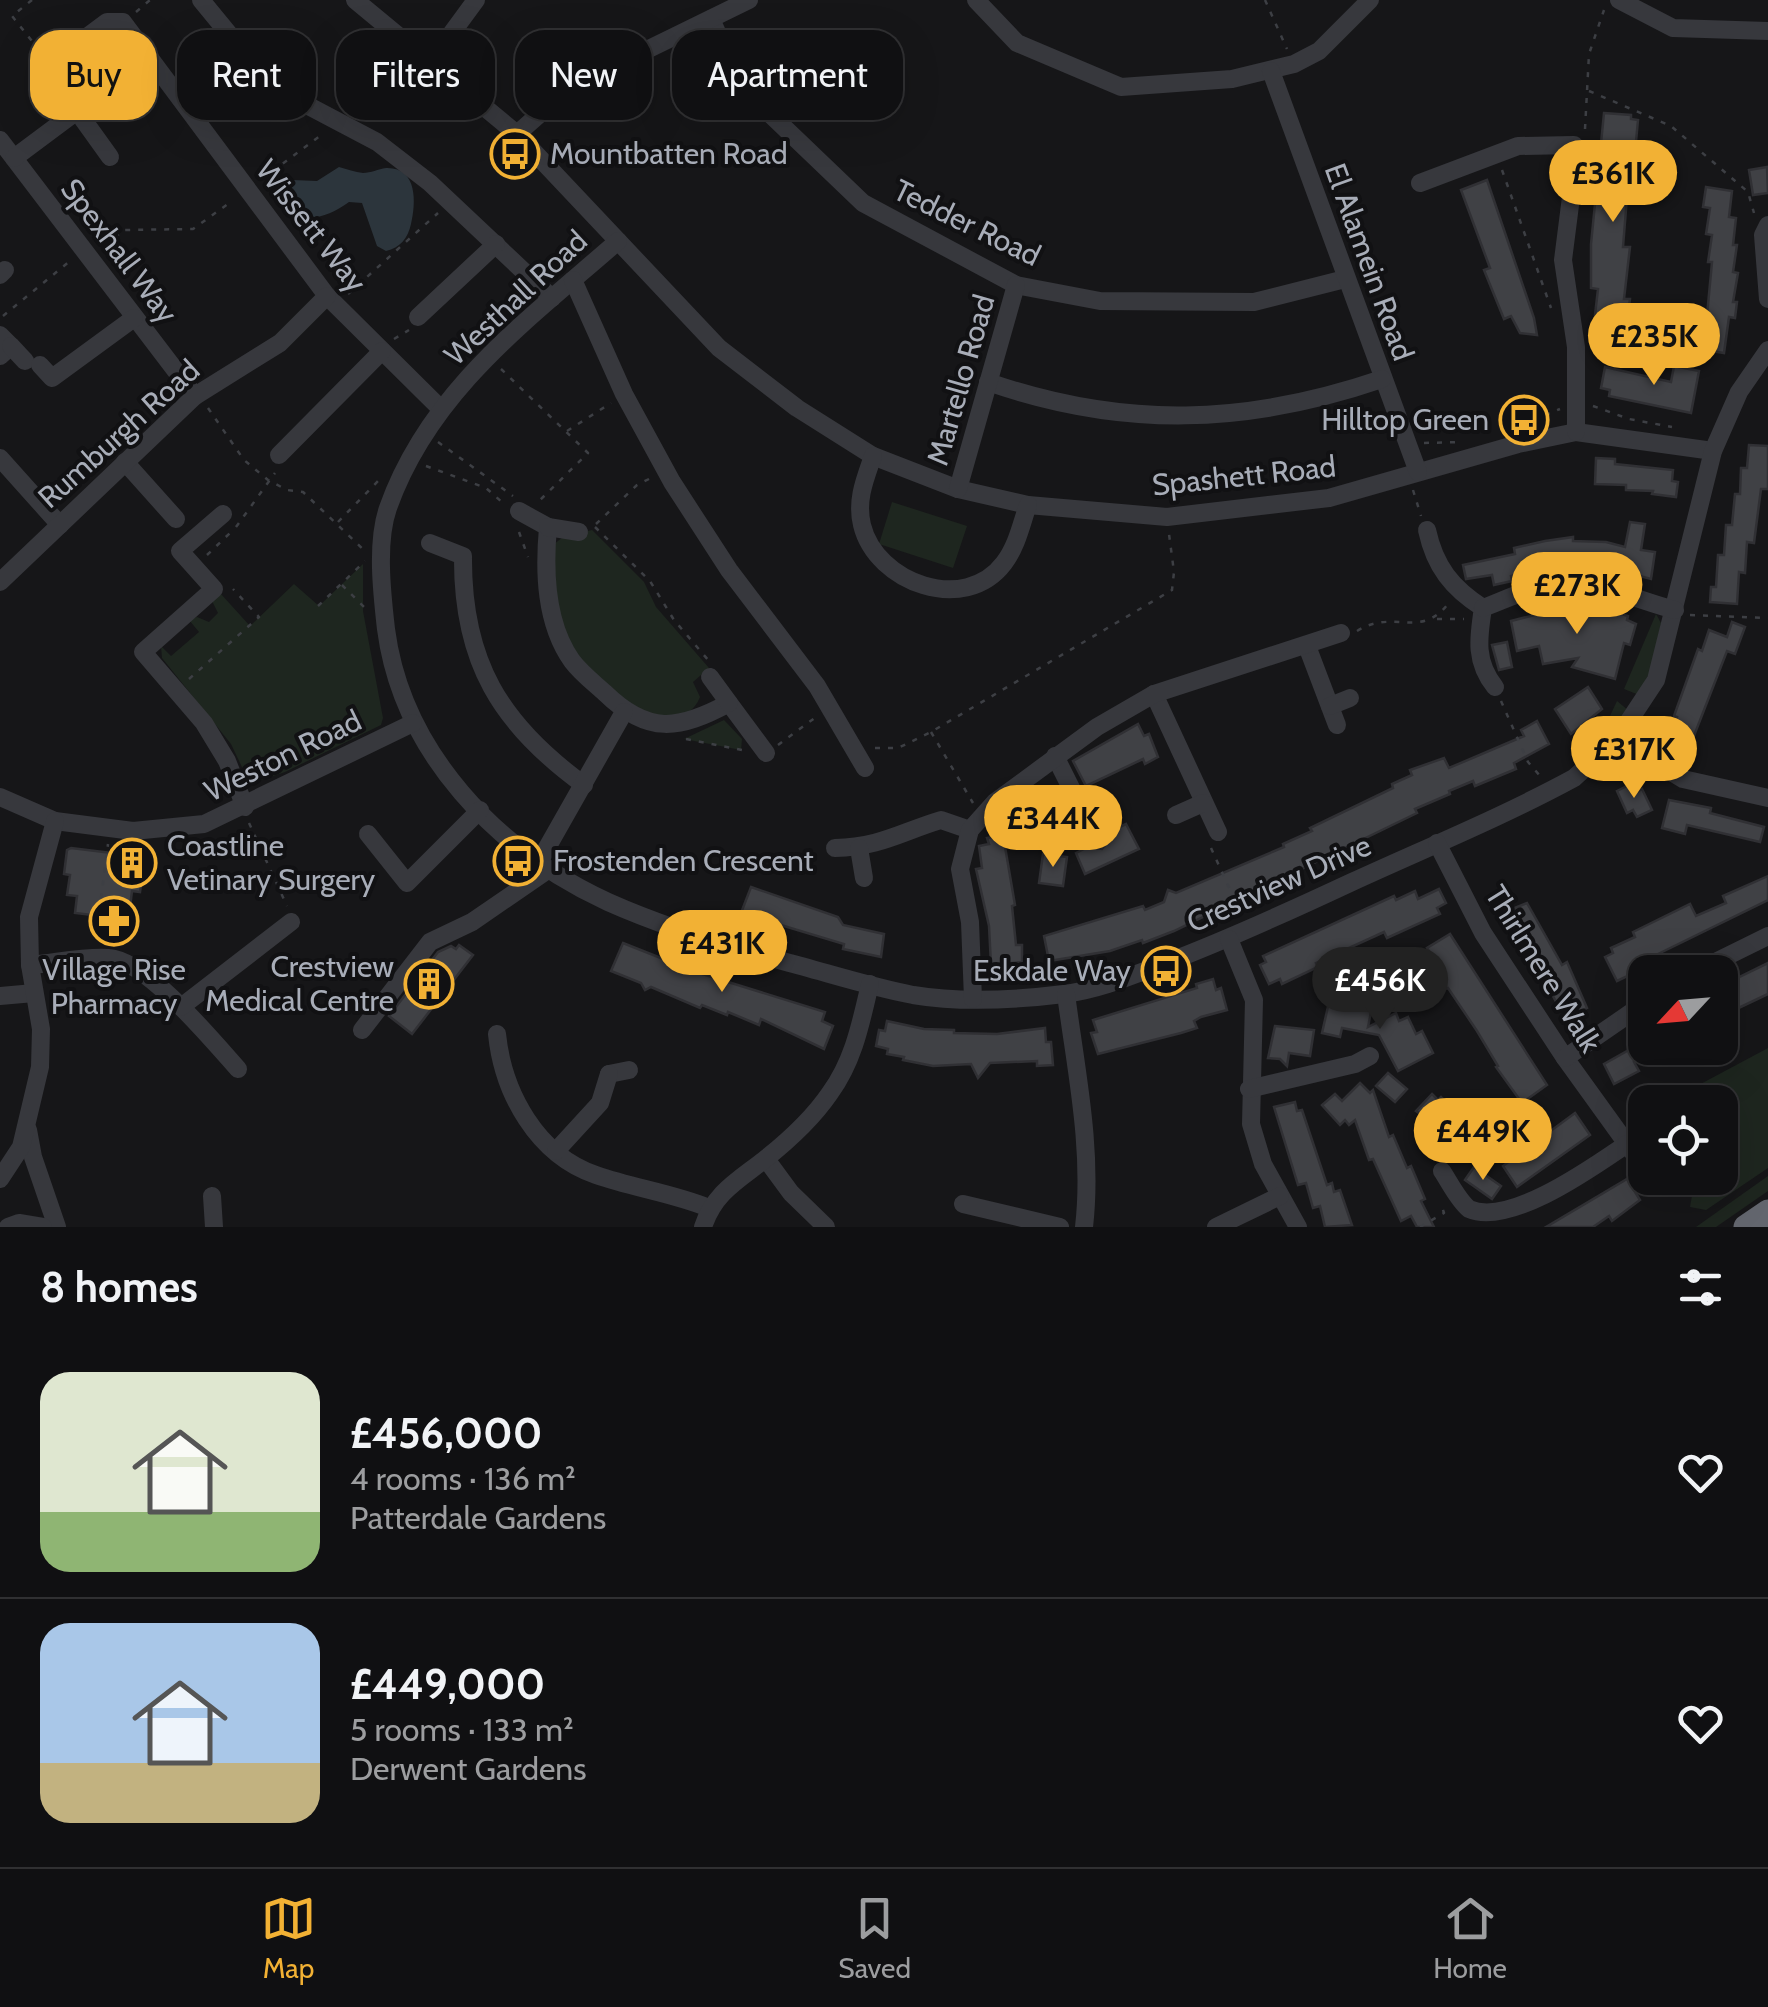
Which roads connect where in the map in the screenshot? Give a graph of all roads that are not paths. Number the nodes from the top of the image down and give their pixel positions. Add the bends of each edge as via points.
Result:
1 (201, 0) edge
2 (355, 0) edge
3 (476, 0) edge
4 (749, 0) edge
5 (976, 0) edge
6 (1370, 0) edge
7 (1619, 0) edge
8 (710, 19) junction
9 (96, 30) edge
10 (129, 30) edge
11 (390, 30) edge
12 (454, 30) edge
13 (1768, 31) edge
14 (157, 68) edge
15 (1271, 71) junction
16 (495, 116) edge
17 (517, 134) junction
18 (5, 149) edge
19 (110, 157) dead end
20 (1420, 183) dead end
21 (1768, 225) edge
22 (618, 241) junction
23 (496, 244) junction
24 (1345, 279) junction
25 (573, 280) junction
26 (1016, 285) junction
27 (552, 298) junction
28 (331, 300) junction
29 (1768, 300) edge
30 (421, 306) road end
31 (134, 318) junction
32 (4, 346) edge
33 (1768, 350) edge
34 (382, 351) junction
35 (1382, 379) junction
36 (988, 382) junction
37 (196, 395) junction
38 (441, 410) junction
39 (1576, 432) junction
40 (1713, 450) junction
41 (279, 455) road end
42 (873, 456) junction
43 (0, 458) edge
44 (125, 462) junction
45 (1413, 473) junction
46 (958, 489) junction
47 (1028, 505) junction
48 (520, 507) road end
49 (223, 514) dead end
50 (176, 518) dead end
51 (60, 525) junction
52 (548, 527) junction
53 (1427, 530) road end
54 (580, 532) dead end
55 (430, 543) dead end
56 (0, 582) edge
57 (1682, 612) junction
58 (1482, 613) junction
59 (1341, 632) road end
60 (1307, 646) junction
61 (710, 677) road end
62 (1495, 688) road end
63 (1154, 694) junction
64 (1350, 698) dead end
65 (729, 703) junction
66 (1330, 706) junction
67 (624, 712) junction
68 (412, 723) junction
69 (1337, 725) dead end
70 (1617, 739) junction
71 (761, 746) road end
72 (1055, 756) junction
73 (860, 760) road end
74 (584, 785) junction
75 (0, 796) edge
76 (1768, 798) edge
77 (1204, 803) junction
78 (245, 806) junction
79 (480, 810) junction
80 (1176, 816) dead end
81 (56, 821) junction
82 (975, 824) junction
83 (1218, 832) road end
84 (368, 834) dead end
85 (1096, 838) dead end
86 (1436, 843) junction
87 (835, 848) dead end
88 (860, 848) junction
89 (544, 865) junction
90 (864, 878) dead end
91 (291, 922) road end
92 (1768, 936) edge
93 (1229, 940) junction
94 (1729, 955) edge
95 (30, 966) junction
96 (870, 984) junction
97 (34, 993) junction
98 (1066, 994) junction
99 (0, 996) edge
100 (973, 999) junction
101 (181, 1007) junction
102 (1628, 1015) edge
103 (362, 1030) dead end
104 (497, 1034) dead end
105 (1370, 1056) dead end
106 (1565, 1058) junction
107 (238, 1069) dead end
108 (629, 1070) dead end
109 (1250, 1088) junction
110 (26, 1125) junction
111 (1627, 1144) joint
112 (556, 1151) junction
113 (766, 1159) junction
114 (1442, 1171) dead end
115 (0, 1179) edge
116 (212, 1196) dead end
117 (1280, 1196) junction
118 (963, 1204) dead end
119 (709, 1208) junction
120 (1768, 1212) edge
121 (8, 1227) edge
122 (43, 1227) edge
123 (58, 1227) edge
124 (214, 1227) edge
125 (703, 1227) edge
126 (826, 1227) edge
127 (1060, 1227) edge
128 (1084, 1227) edge
129 (1216, 1227) edge
130 (1298, 1227) edge
131 (1746, 1227) edge

1 - 23 street via 284,93 376,142
2 - 11 street, Spashett Road
3 - 12 street
4 - 8 street
5 - 15 street via 1018,43 1121,87
6 - 15 street via 1319,51
7 - 13 street via 1673,28
8 - 17 street via 569,88
8 - 26 street, Tedder Road via 731,64 768,112 863,203
9 - 10 street, Wissett Way via 107,22 123,22
14 - 28 street, Wissett Way
15 - 24 street, El Alamein Road
16 - 17 street, Spashett Road
17 - 22 street, Spashett Road
18 - 19 street via 77,112
18 - 31 street, Spexhall Way
20 - 39 street via 1518,146 1574,145 1563,260 1576,347
21 - 29 street
22 - 25 street, Westhall Road
22 - 42 street, Spashett Road via 719,348
23 - 27 street
23 - 30 street
24 - 26 street, Tedder Road via 1254,302 1100,301
24 - 35 street, El Alamein Road
25 - 27 street, Westhall Road
25 - 73 street via 665,470 818,686
26 - 36 street, Martello Road
27 - 38 street, Westhall Road via 483,358
28 - 34 street, Wissett Way
28 - 37 street, Rumburgh Road via 280,343
31 - 32 street via 45,374
31 - 37 street, Spexhall Way
33 - 40 street, Crestview Drive via 1738,392
34 - 38 street, Wissett Way
34 - 41 street
35 - 36 street via 1289,407 1176,417 1077,407
35 - 45 street, El Alamein Road
36 - 46 street, Martello Road
37 - 44 street, Rumburgh Road
38 - 68 street, Westhall Road via 386,513 380,585 391,666
39 - 40 street, Spashett Road
39 - 45 street, Spashett Road
40 - 57 street, Crestview Drive
42 - 46 street, Spashett Road
42 - 47 street via 860,497 862,524 878,556 906,581 939,588 974,584 1002,566
43 - 51 street
44 - 50 street
44 - 51 street, Rumburgh Road
45 - 47 street, Spashett Road via 1329,498 1167,517
46 - 47 street, Spashett Road
48 - 52 street
49 - 78 street via 180,551 220,585 143,652 212,736
51 - 56 street, Rumburgh Road
52 - 54 street
52 - 67 street via 544,565 558,638
53 - 58 street via 1458,592
55 - 74 street via 463,556 469,631 502,707 544,756
57 - 58 street via 1560,583
57 - 70 street, Crestview Drive via 1656,680
58 - 62 street via 1472,674
59 - 60 street
60 - 63 street
60 - 66 street
61 - 65 street
63 - 72 street
63 - 77 street
64 - 66 street
65 - 67 street via 674,725
65 - 71 street
66 - 69 street
67 - 74 street
68 - 78 street, Weston Road
68 - 79 street, Westhall Road via 450,781
70 - 76 street via 1683,779
70 - 86 street, Crestview Drive via 1574,778
72 - 82 street
72 - 85 street
74 - 89 street
75 - 81 street, Weston Road
77 - 80 street
77 - 83 street
78 - 81 street, Weston Road via 204,824 133,831
79 - 84 street via 407,882
79 - 89 street, Westhall Road
81 - 95 street via 29,917
82 - 88 street via 941,820
82 - 100 street via 960,870
86 - 93 street, Crestview Drive
86 - 106 street, Thirlmere Walk via 1483,933
87 - 88 street
88 - 90 street
89 - 96 street, Crestview Drive via 608,902 717,942
89 - 103 street via 472,922 430,942
91 - 101 street
92 - 94 street
93 - 98 street, Crestview Drive
93 - 109 street via 1254,1000
95 - 97 street
95 - 101 street via 112,958 135,966
96 - 100 street, Crestview Drive
96 - 113 street via 842,1074 806,1122
97 - 99 street
97 - 110 street via 40,1068
98 - 100 street, Crestview Drive
98 - 128 street via 1084,1131
101 - 107 street
102 - 106 street
104 - 112 street via 515,1100
105 - 109 street
106 - 111 street, Thirlmere Walk
108 - 112 street via 603,1068 600,1103
109 - 117 street via 1250,1124
110 - 115 street via 21,1147
110 - 123 street
111 - 114 street via 1525,1211 1494,1218 1449,1198
112 - 119 street via 591,1174
113 - 119 street via 724,1188
113 - 126 street
116 - 124 street
117 - 129 street
117 - 130 street
118 - 127 street
119 - 125 street
120 - 131 highway
121 - 122 street

